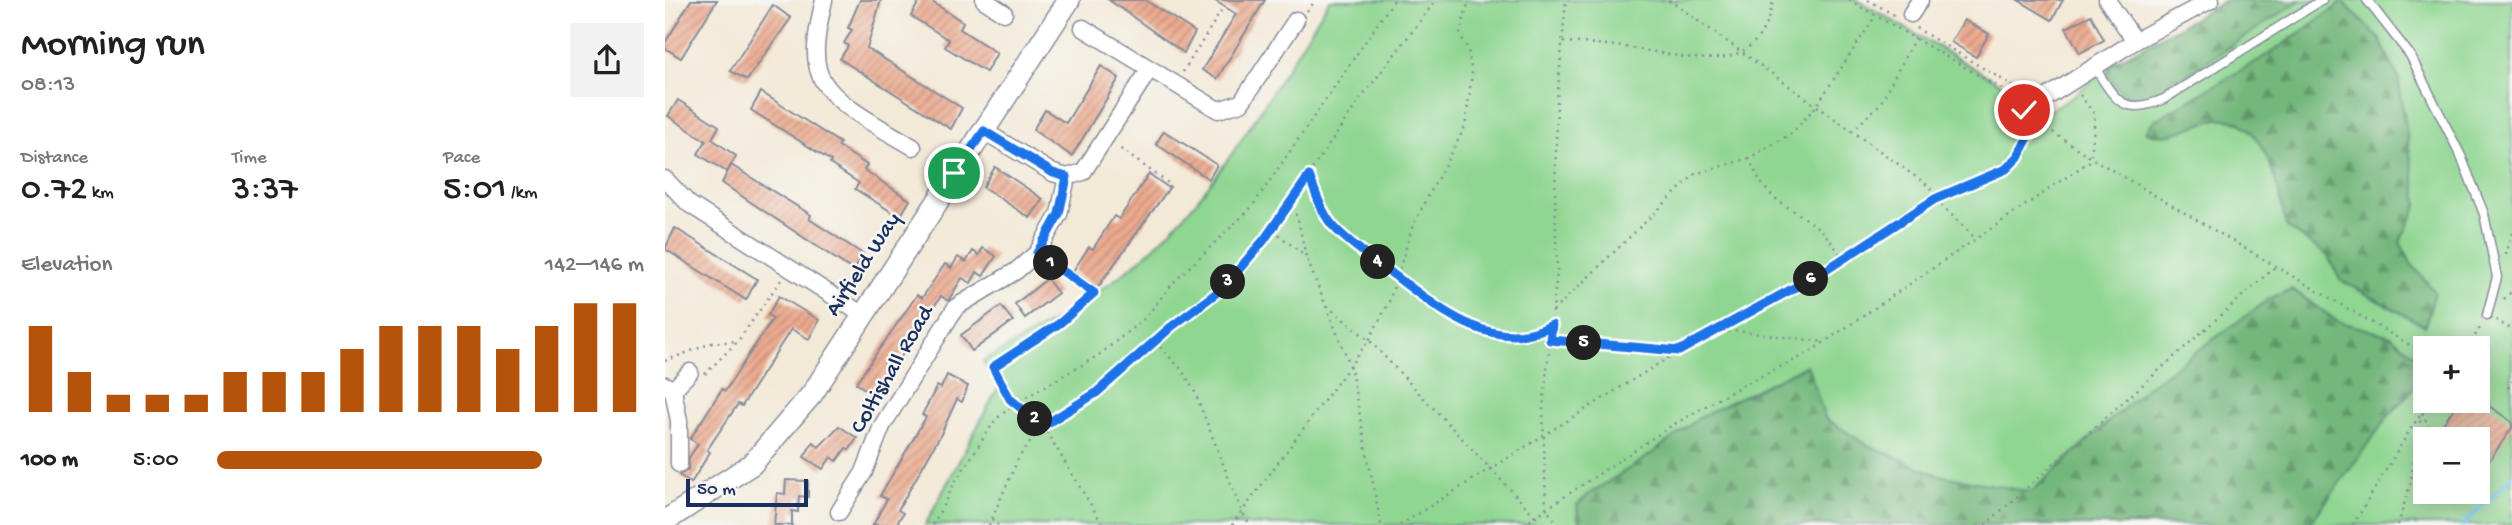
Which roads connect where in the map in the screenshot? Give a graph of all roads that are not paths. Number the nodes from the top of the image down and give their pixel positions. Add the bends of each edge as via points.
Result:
1 (824, 0) edge
2 (984, 0) edge
3 (1069, 0) edge
4 (2107, 0) edge
5 (2211, 0) edge
6 (2322, 0) edge
7 (2367, 0) edge
8 (1004, 13) dead end
9 (1296, 20) dead end
10 (1083, 28) dead end
11 (2135, 41) junction
12 (2094, 66) junction
13 (1149, 70) junction
14 (2041, 101) road end
15 (984, 131) junction
16 (913, 148) dead end
17 (1067, 177) junction
18 (665, 179) edge
19 (863, 315) junction
20 (2487, 315) road end
21 (690, 372) road end
22 (669, 388) edge
23 (679, 464) dead end
24 (839, 512) dead end
25 (665, 521) edge

1 - 16 street via 816,57 826,86
2 - 8 street
3 - 15 street, Airfield Way
4 - 11 street
5 - 11 street
6 - 12 lane via 2144,108 2119,102
7 - 20 lane via 2410,55 2461,156 2484,214 2497,277
9 - 13 street via 1241,103 1218,110
10 - 13 street
11 - 12 street
12 - 14 street
13 - 17 street via 1083,172
15 - 17 street
15 - 19 street, Airfield Way
17 - 24 street, Coltishall Road via 1059,214 1037,253 956,307 882,426 864,472
18 - 19 street via 689,204
19 - 25 street, Airfield Way via 812,394 752,464
21 - 22 street
22 - 23 street via 679,421

